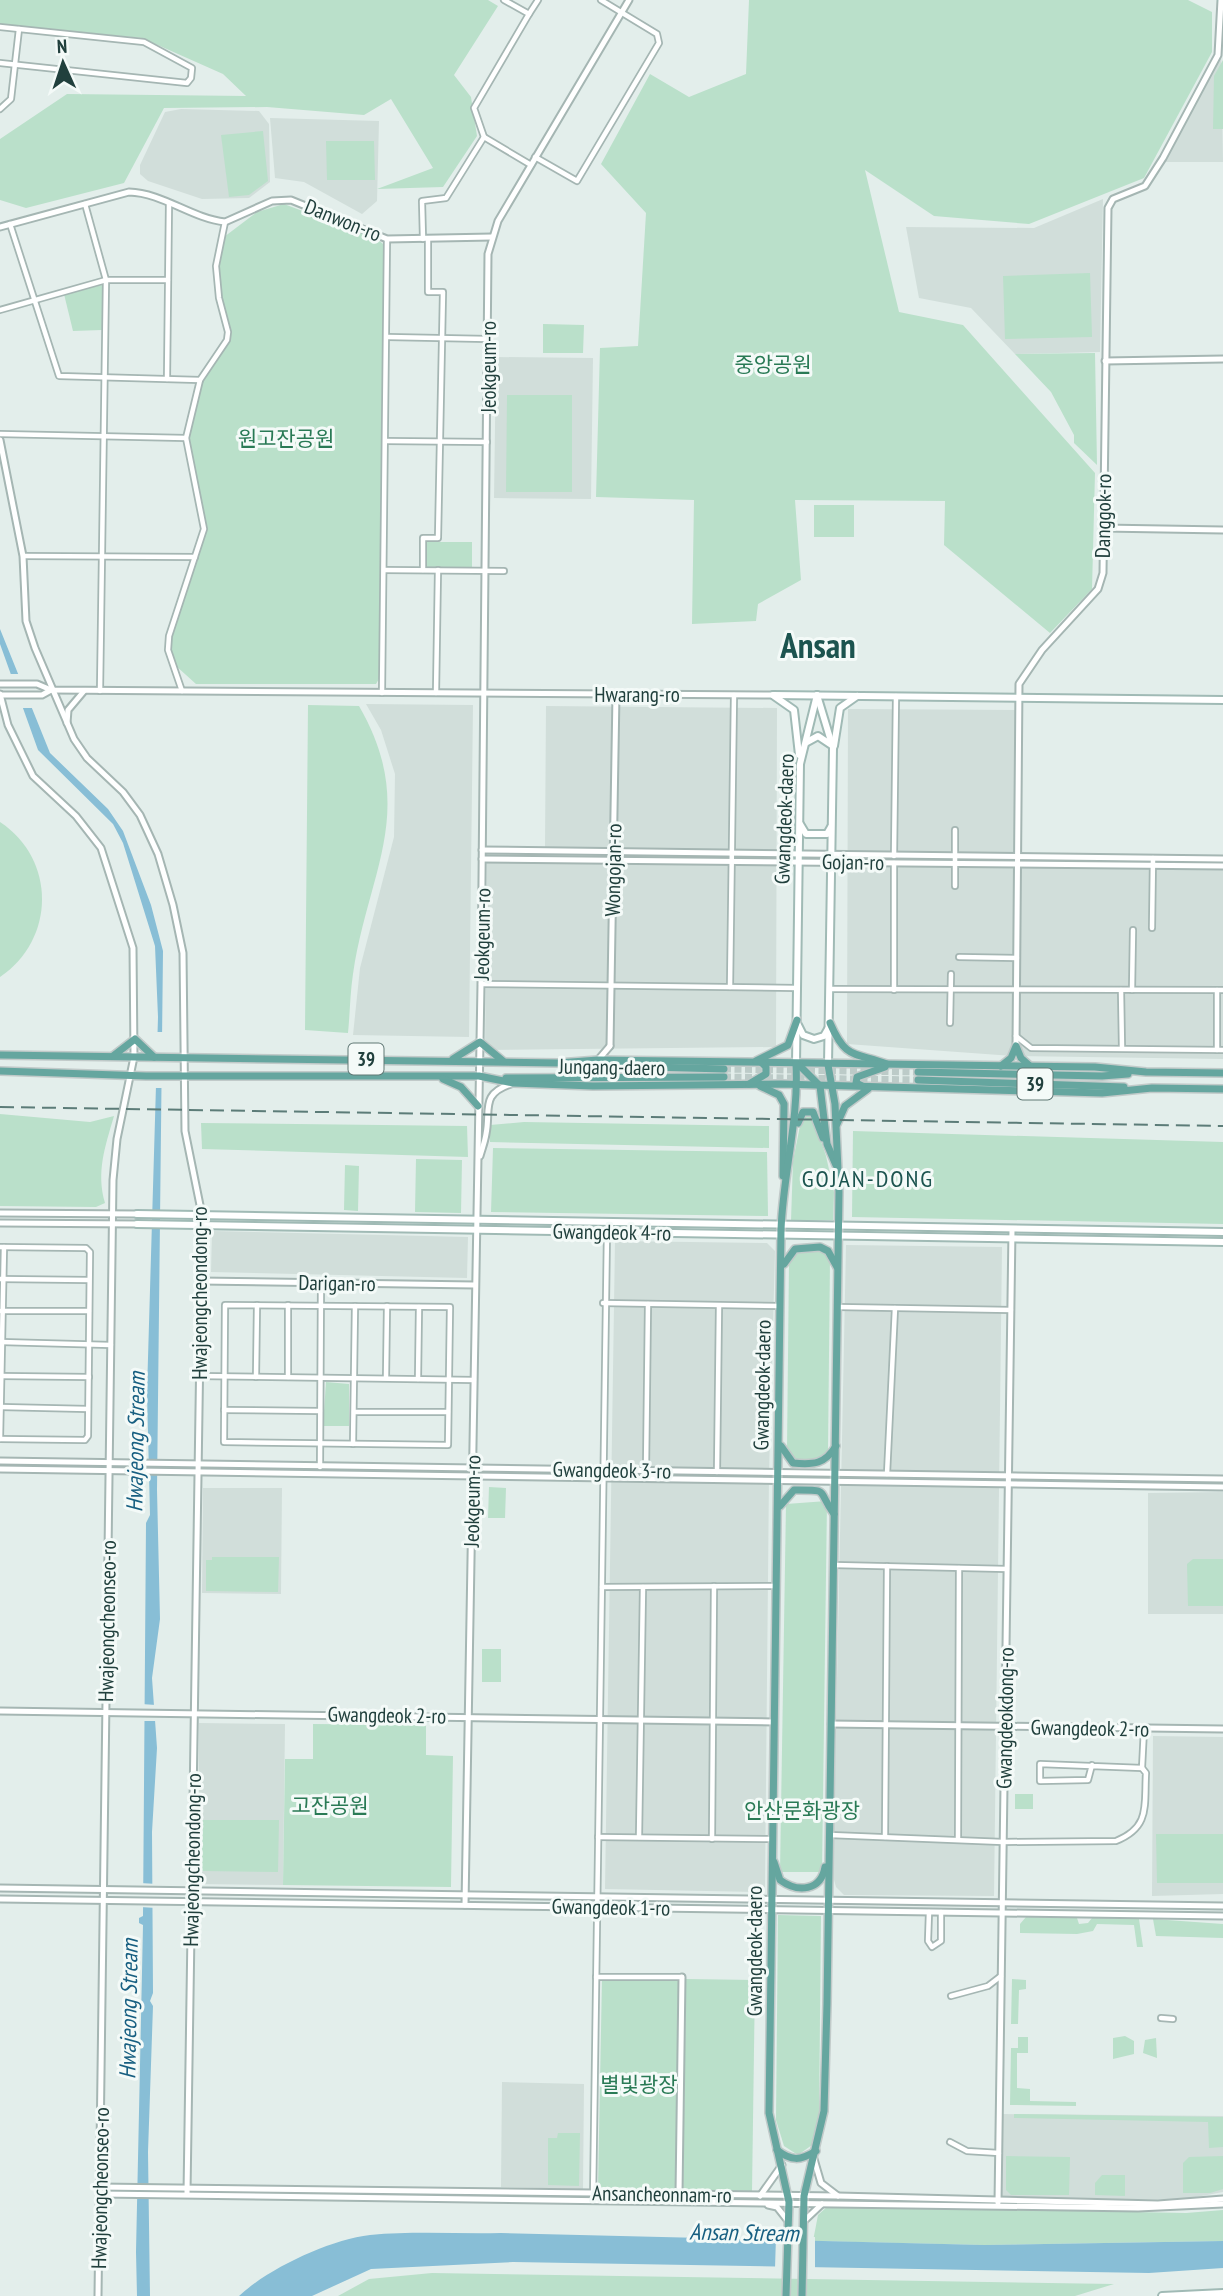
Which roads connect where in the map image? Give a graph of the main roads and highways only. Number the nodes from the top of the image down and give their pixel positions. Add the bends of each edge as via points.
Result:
1 (817, 695) junction
2 (858, 696) junction
3 (1223, 700) edge
4 (803, 747) junction
5 (833, 748) junction
6 (800, 764) junction
7 (800, 823) junction
8 (832, 823) junction
9 (797, 1020) junction
10 (830, 1023) junction
11 (0, 1055) edge
12 (149, 1055) junction
13 (111, 1057) junction
14 (450, 1060) junction
15 (503, 1061) junction
16 (757, 1062) junction
17 (558, 1063) junction
18 (796, 1064) junction
19 (828, 1065) junction
20 (891, 1066) junction
21 (1001, 1066) junction
22 (1030, 1066) junction
23 (0, 1071) edge
24 (1146, 1072) junction
25 (1223, 1073) edge
26 (443, 1078) junction
27 (498, 1078) junction
28 (797, 1084) junction
29 (735, 1086) junction
30 (760, 1086) junction
31 (820, 1086) junction
32 (832, 1087) junction
33 (870, 1088) junction
34 (1152, 1088) junction
35 (1223, 1089) edge
36 (478, 1106) road end
37 (836, 1128) junction
38 (794, 1130) junction
39 (827, 1144) junction
40 (838, 1170) junction
41 (784, 1178) junction
42 (137, 1214) road end
43 (137, 1224) road end
44 (781, 1225) junction
45 (838, 1225) junction
46 (1223, 1232) edge
47 (781, 1235) junction
48 (838, 1236) junction
49 (1223, 1242) edge
50 (782, 1268) junction
51 (838, 1271) junction
52 (779, 1443) junction
53 (836, 1444) junction
54 (778, 1510) junction
55 (834, 1514) junction
56 (771, 1851) junction
57 (829, 1851) junction
58 (776, 2149) junction
59 (815, 2155) junction
60 (1223, 2293) edge
61 (786, 2296) edge
62 (803, 2296) edge
63 (1162, 2296) edge

1 - 2 main road, Hwarang-ro
1 - 4 main road, Gwangdeok-daero
1 - 5 main road
1 - 6 main road, Hwarang-ro via 773,695 793,710
2 - 3 main road, Hwarang-ro
2 - 5 main road via 840,708
4 - 5 main road via 818,736
4 - 6 main road, Gwangdeok-daero
5 - 8 main road
6 - 7 main road, Gwangdeok-daero
7 - 8 main road via 806,834 817,836 827,834
7 - 9 main road, Gwangdeok-daero
8 - 10 main road
9 - 10 main road via 803,1035 814,1039 824,1036
9 - 16 main road via 788,1045
9 - 18 main road, Gwangdeok-daero
10 - 19 main road
10 - 20 main road via 847,1051
11 - 13 main road, Jungang-daero / 39
12 - 13 main road, Jungang-daero / 39
12 - 13 main road via 135,1039
12 - 14 main road, Jungang-daero / 39
14 - 15 main road, Jungang-daero / 39
14 - 15 main road via 480,1042
15 - 17 main road, Jungang-daero / 39
16 - 17 main road, Jungang-daero
16 - 18 main road, Jungang-daero
16 - 29 main road via 766,1067 766,1074 753,1083
17 - 27 main road, 39 via 724,1073
18 - 19 main road, Jungang-daero
18 - 28 main road, Gwangdeok-daero
18 - 31 main road
19 - 20 main road, Jungang-daero
19 - 32 main road
20 - 21 main road, Jungang-daero
20 - 33 main road via 856,1078 856,1084
21 - 22 main road, Jungang-daero
21 - 22 main road via 1016,1046
22 - 24 main road, Jungang-daero
23 - 26 main road, Jungang-daero / 39
24 - 25 main road, Jungang-daero / 39
24 - 34 main road, 39 via 918,1076
26 - 27 main road, Jungang-daero / 39
26 - 36 main road via 461,1087
27 - 29 main road, Jungang-daero via 517,1083
28 - 30 main road, Jungang-daero
28 - 31 main road, Jungang-daero
28 - 38 main road, Gwangdeok-daero
29 - 30 main road, Jungang-daero
30 - 41 main road via 779,1095 784,1104
31 - 32 main road, Jungang-daero
31 - 39 main road
32 - 33 main road, Jungang-daero
32 - 37 main road
33 - 34 main road, Jungang-daero via 1102,1093
33 - 37 main road via 845,1106
34 - 35 main road, Jungang-daero / 39
37 - 40 main road
38 - 39 main road via 801,1114 811,1111
38 - 41 main road, Gwangdeok-daero
39 - 40 main road
40 - 45 main road
41 - 44 main road, Gwangdeok-daero
42 - 44 main road, Gwangdeok 4-ro
43 - 47 main road, Gwangdeok 4-ro
44 - 45 main road, Gwangdeok 4-ro
44 - 47 main road, Gwangdeok-daero
45 - 46 main road, Gwangdeok 4-ro
45 - 48 main road
47 - 48 main road, Gwangdeok 4-ro
47 - 50 main road, Gwangdeok-daero
48 - 49 main road, Gwangdeok 4-ro
48 - 51 main road
50 - 51 main road via 795,1249 820,1247 828,1251
50 - 52 main road, Gwangdeok-daero
51 - 53 main road
52 - 53 main road via 788,1459 797,1464 823,1462
52 - 54 main road, Gwangdeok-daero
53 - 55 main road
54 - 55 main road via 789,1493 817,1490 827,1497
54 - 56 main road, Gwangdeok-daero
55 - 57 main road
56 - 57 main road via 780,1880 792,1887 820,1882
56 - 58 main road, Gwangdeok-daero via 769,2113
57 - 59 main road via 824,2111
58 - 59 main road via 787,2158
58 - 61 main road, Gwangdeok-daero via 789,2199
59 - 62 main road via 804,2199
60 - 63 main road

